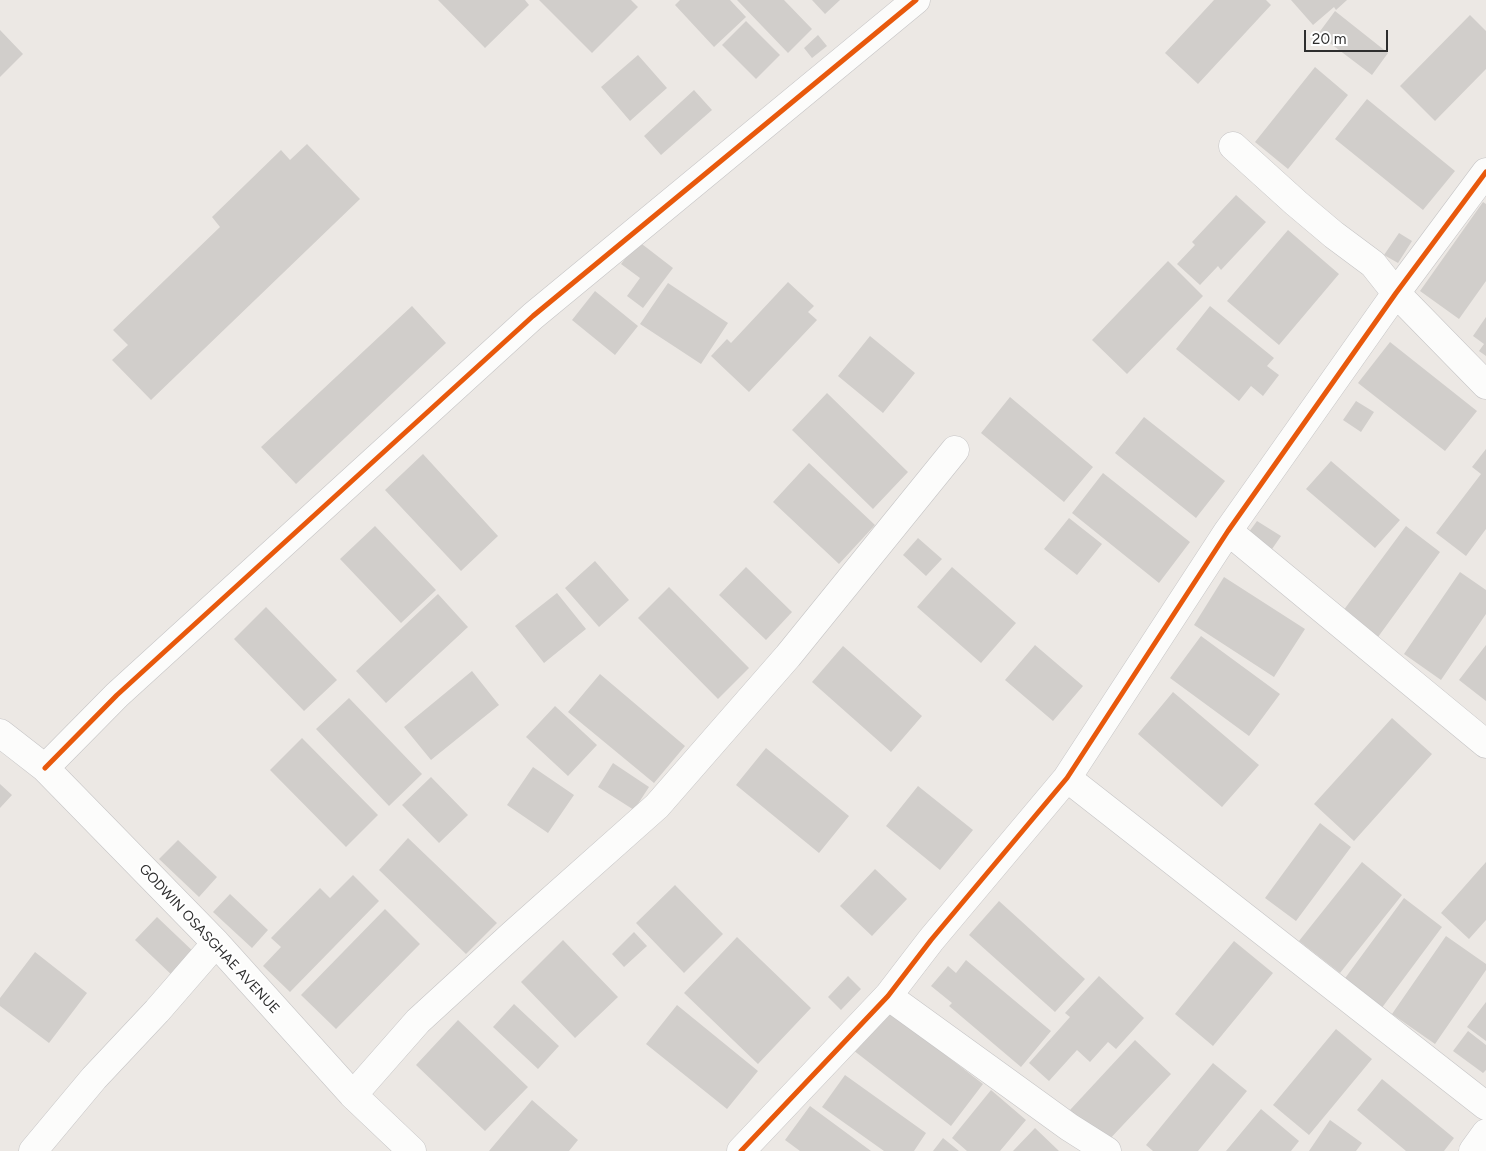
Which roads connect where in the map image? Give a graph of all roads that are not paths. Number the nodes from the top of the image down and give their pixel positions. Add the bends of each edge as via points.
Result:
1 (916, 0) edge
2 (1234, 146) dead end
3 (1486, 172) edge
4 (1396, 293) junction
5 (1486, 385) edge
6 (955, 450) dead end
7 (1228, 531) junction
8 (0, 733) edge
9 (1486, 744) edge
10 (45, 768) junction
11 (1067, 778) junction
12 (216, 943) junction
13 (888, 996) junction
14 (353, 1095) junction
15 (1486, 1106) edge
16 (1486, 1133) edge
17 (33, 1151) edge
18 (412, 1151) edge
19 (741, 1151) edge
20 (1107, 1151) edge
21 (1473, 1151) edge

1 - 10 street via 534,316 117,695
2 - 4 street via 1296,203 1373,264
3 - 4 street
4 - 5 street
4 - 7 street
6 - 14 street via 788,656 657,806 418,1021
7 - 9 street
7 - 11 street
8 - 10 street, GODWIN OSASGHAE AVENUE
10 - 12 street, GODWIN OSASGHAE AVENUE
11 - 13 street via 930,940
11 - 15 street
12 - 14 street, GODWIN OSASGHAE AVENUE
12 - 17 street
13 - 19 street
13 - 20 street
14 - 18 street, GODWIN OSASGHAE AVENUE
16 - 21 street

